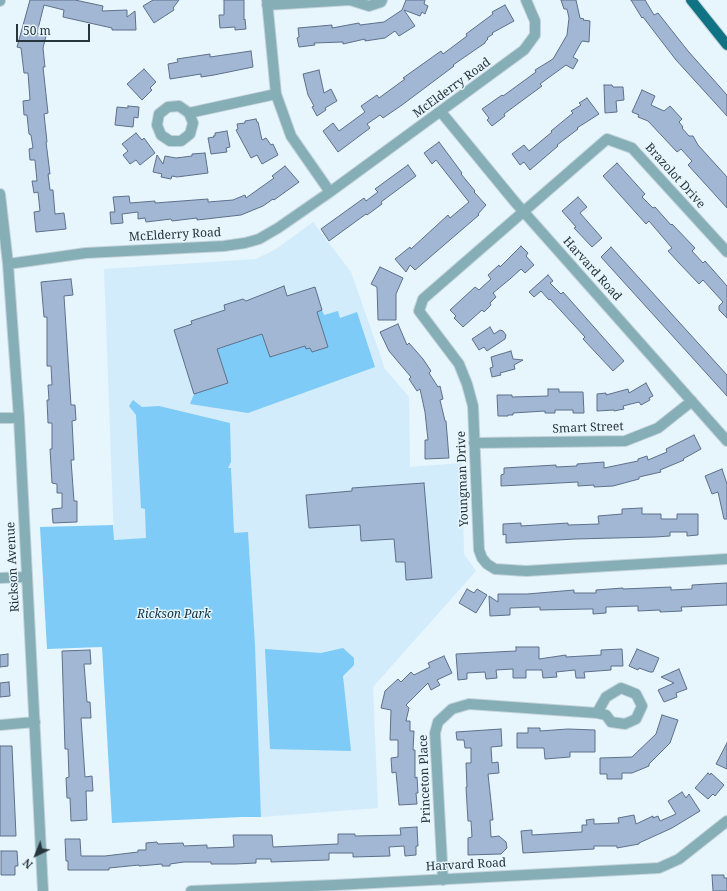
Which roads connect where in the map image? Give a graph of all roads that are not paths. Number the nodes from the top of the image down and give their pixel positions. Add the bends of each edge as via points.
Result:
1 (350, 0) edge
2 (382, 0) edge
3 (526, 0) edge
4 (691, 0) edge
5 (267, 3) edge
6 (727, 45) edge
7 (276, 94) junction
8 (441, 112) junction
9 (189, 113) dead end
10 (330, 192) junction
11 (0, 194) edge
12 (523, 211) junction
13 (727, 252) edge
14 (8, 264) junction
15 (692, 401) junction
16 (0, 418) edge
17 (19, 418) junction
18 (727, 441) edge
19 (474, 443) junction
20 (727, 559) edge
21 (27, 577) junction
22 (0, 578) edge
23 (597, 713) dead end
24 (35, 722) junction
25 (0, 724) edge
26 (727, 821) edge
27 (443, 880) junction
28 (335, 888) edge
29 (43, 891) edge
30 (191, 891) edge

1 - 2 street via 369,6
1 - 5 street
3 - 8 street, McElderry Road via 535,21 534,35 524,50
4 - 6 main road
5 - 7 street
7 - 9 street
7 - 10 street via 291,136
8 - 10 street, McElderry Road
8 - 12 street, Harvard Road
10 - 14 street, McElderry Road via 278,228 259,239 245,243 86,253
11 - 14 street, Rickson Avenue
12 - 13 street, Brazolot Drive via 607,139 632,148
12 - 15 street, Harvard Road
12 - 19 street, Youngman Drive via 423,299 419,311 459,364 473,406
14 - 17 street, Rickson Avenue
15 - 18 street, Harvard Road
15 - 19 street, Smart Street via 658,428 624,441
16 - 17 street
17 - 21 street, Rickson Avenue
19 - 20 street, Youngman Drive via 479,550 487,564 495,569 526,571
21 - 22 street
21 - 24 street, Rickson Avenue
23 - 27 street, Princeton Place via 469,704 452,709 438,722 435,733
24 - 25 street
24 - 29 street, Rickson Avenue
26 - 27 street, Harvard Road via 679,859 659,868
27 - 28 street, Harvard Road
28 - 30 street, Harvard Road

